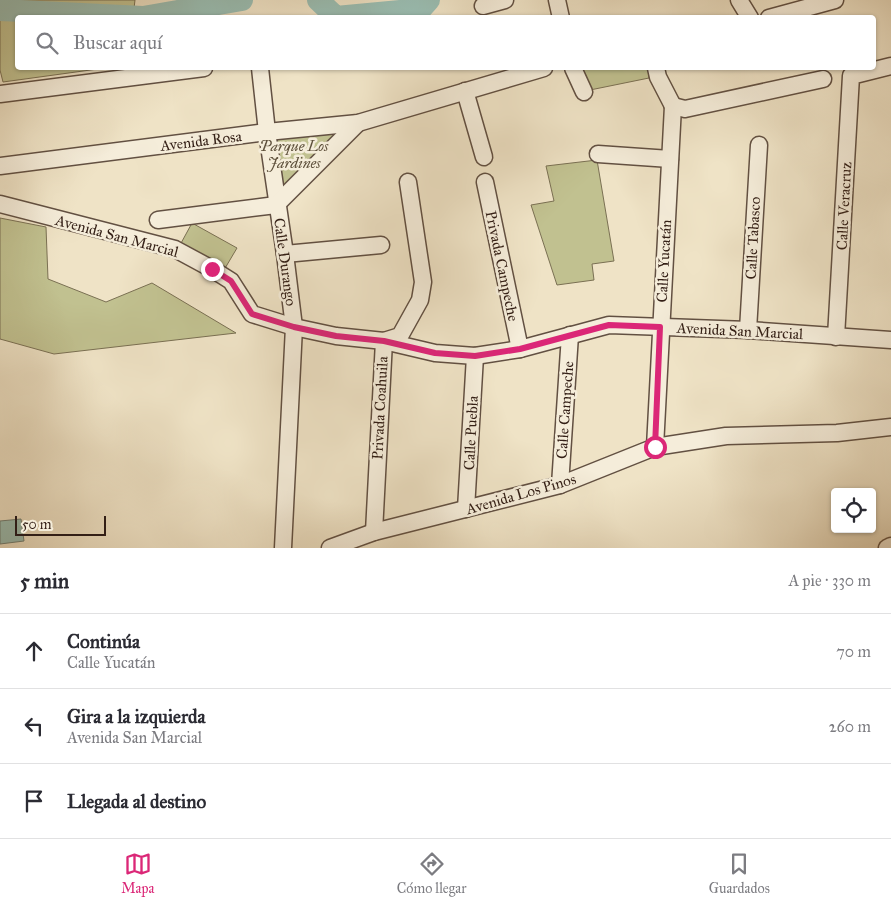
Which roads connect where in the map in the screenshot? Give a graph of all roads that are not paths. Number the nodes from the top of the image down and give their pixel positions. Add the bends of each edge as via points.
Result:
1 (504, 0) edge
2 (557, 0) edge
3 (739, 0) edge
4 (835, 0) edge
5 (483, 6) dead end
6 (560, 15) edge
7 (748, 15) edge
8 (780, 15) edge
9 (891, 66) edge
10 (188, 70) edge
11 (260, 70) edge
12 (537, 70) edge
13 (574, 70) edge
14 (656, 70) edge
15 (875, 70) edge
16 (876, 70) edge
17 (823, 79) dead end
18 (465, 91) junction
19 (584, 92) dead end
20 (0, 94) edge
21 (673, 106) junction
22 (358, 123) junction
23 (267, 132) junction
24 (759, 145) dead end
25 (598, 154) dead end
26 (484, 157) dead end
27 (670, 159) junction
28 (0, 166) edge
29 (408, 182) dead end
30 (485, 182) dead end
31 (0, 204) edge
32 (276, 205) junction
33 (158, 220) dead end
34 (382, 245) dead end
35 (285, 254) junction
36 (294, 327) junction
37 (660, 327) junction
38 (748, 330) junction
39 (570, 335) junction
40 (836, 337) junction
41 (891, 340) edge
42 (384, 341) junction
43 (520, 349) junction
44 (475, 356) junction
45 (890, 432) edge
46 (655, 447) junction
47 (560, 485) junction
48 (466, 509) junction
49 (374, 532) junction
50 (891, 546) edge
51 (282, 548) edge
52 (330, 548) edge
53 (888, 548) edge

1 - 5 street
2 - 6 street
3 - 7 street
4 - 8 street
9 - 16 street, Calle Veracruz
10 - 20 street
11 - 23 street, Calle Durango
12 - 18 street, Avenida Rosa
13 - 19 street
14 - 21 street
15 - 40 street, Calle Veracruz via 851,76
17 - 21 street via 685,109
18 - 22 street, Avenida Rosa
18 - 26 street
21 - 27 street, Calle Yucatán
22 - 23 street, Avenida Rosa
22 - 32 street
23 - 28 street, Avenida Rosa
23 - 32 street, Calle Durango
24 - 38 street, Calle Tabasco
25 - 27 street
27 - 37 street, Calle Yucatán
29 - 42 street, Privada Coahuila via 423,282 420,300 400,336
30 - 43 street, Privada Campeche
31 - 36 street, Avenida San Marcial via 175,249 231,281 252,314
32 - 33 street
32 - 35 street, Calle Durango
34 - 35 street
35 - 36 street, Calle Durango
36 - 42 street, Avenida San Marcial
36 - 51 street, Calle Durango
37 - 38 street, Avenida San Marcial
37 - 39 street, Avenida San Marcial via 609,325
37 - 46 street, Calle Yucatán
38 - 40 street, Avenida San Marcial
39 - 43 street, Avenida San Marcial
39 - 47 street, Calle Campeche
40 - 41 street, Avenida San Marcial
42 - 44 street, Avenida San Marcial via 435,353
42 - 49 street, Privada Coahuila
43 - 44 street, Avenida San Marcial
44 - 48 street, Calle Puebla
45 - 46 street, Avenida Los Pinos via 726,436
46 - 47 street, Avenida Los Pinos
47 - 48 street, Avenida Los Pinos
48 - 49 street, Avenida Los Pinos
49 - 52 street, Avenida Los Pinos
50 - 53 street

